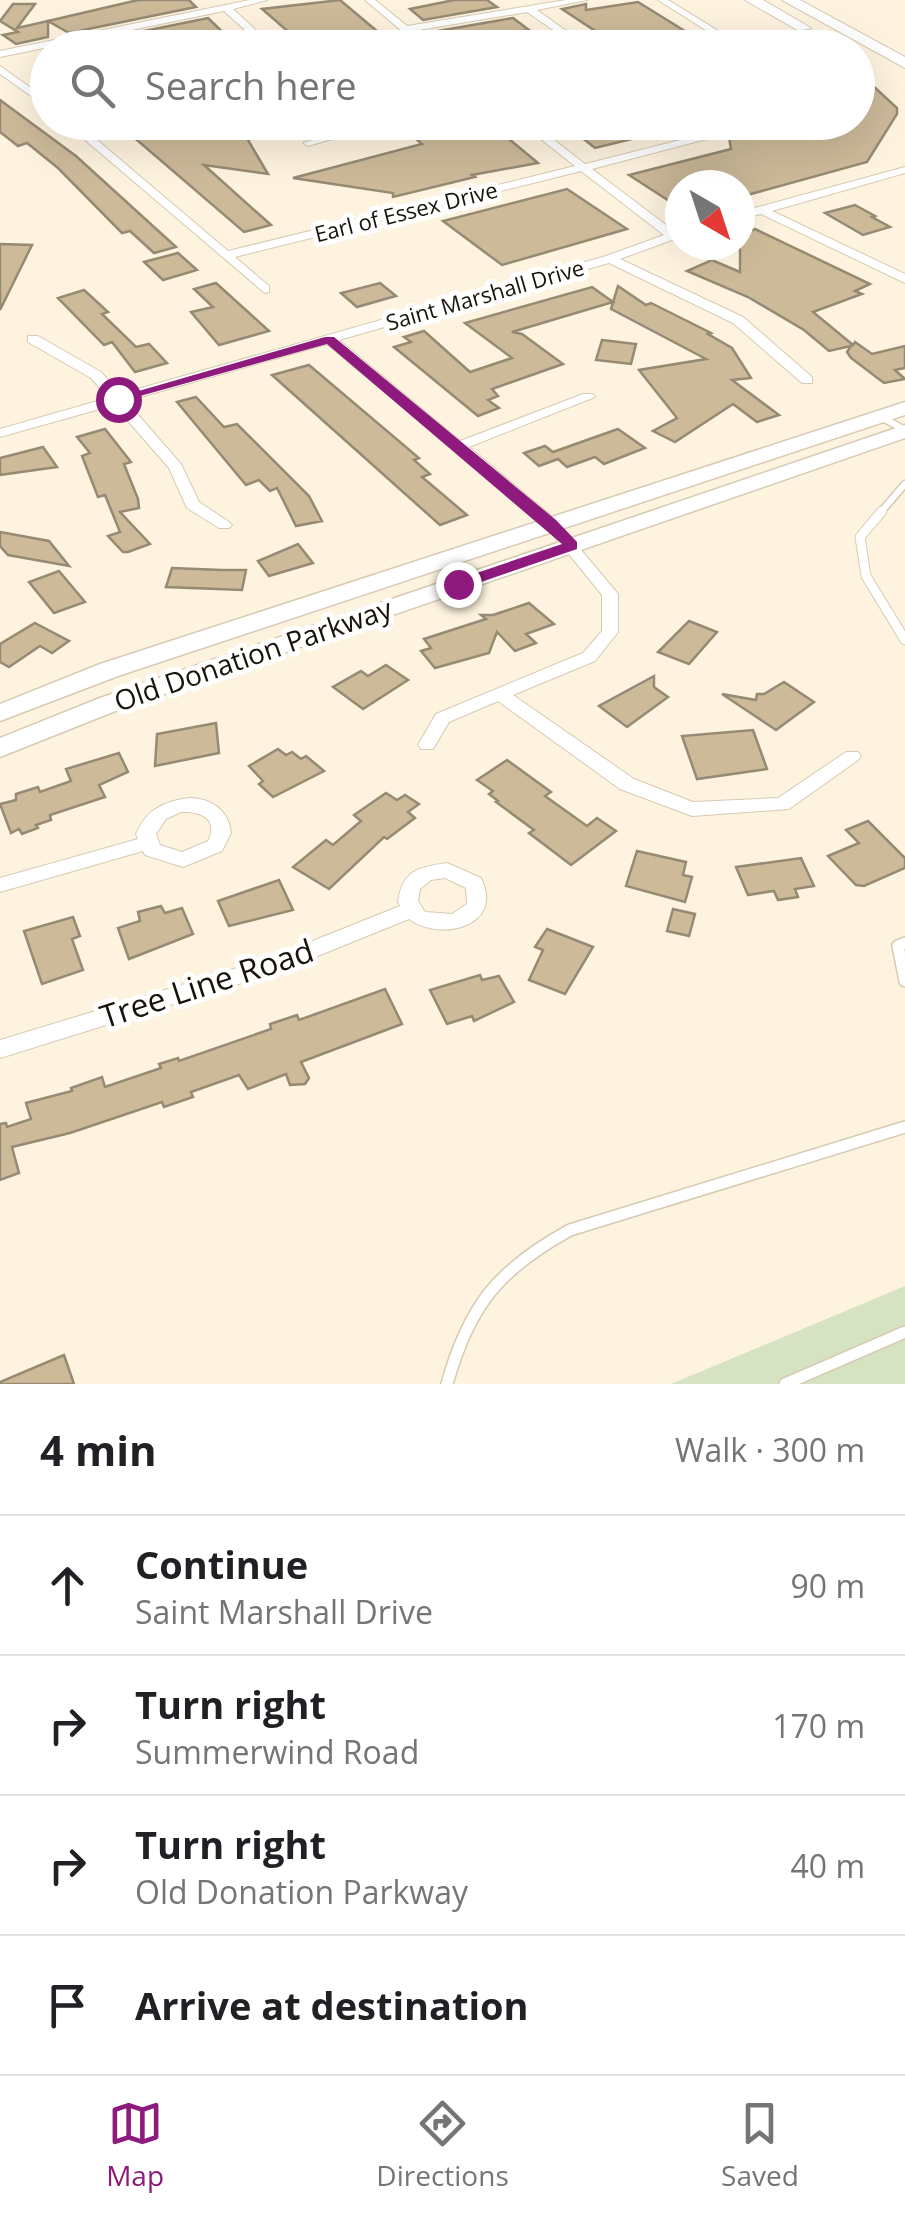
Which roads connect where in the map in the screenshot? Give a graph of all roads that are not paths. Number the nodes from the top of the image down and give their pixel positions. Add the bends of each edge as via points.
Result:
1 (263, 0) edge
2 (369, 0) edge
3 (583, 0) edge
4 (662, 0) edge
5 (752, 0) edge
6 (789, 0) edge
7 (224, 6) junction
8 (530, 9) junction
9 (405, 28) junction
10 (112, 30) edge
11 (251, 30) edge
12 (407, 30) edge
13 (560, 30) edge
14 (712, 30) edge
15 (806, 30) edge
16 (844, 30) edge
17 (875, 47) edge
18 (30, 48) edge
19 (0, 54) edge
20 (905, 63) edge
21 (0, 69) edge
22 (30, 92) edge
23 (91, 140) edge
24 (322, 140) edge
25 (547, 140) edge
26 (695, 140) edge
27 (308, 143) dead end
28 (583, 168) junction
29 (905, 170) edge
30 (762, 210) junction
31 (755, 212) edge
32 (665, 226) edge
33 (665, 238) edge
34 (228, 255) junction
35 (610, 259) junction
36 (905, 279) edge
37 (265, 289) dead end
38 (33, 339) dead end
39 (330, 339) junction
40 (807, 380) dead end
41 (588, 397) dead end
42 (118, 399) junction
43 (905, 408) edge
44 (880, 416) junction
45 (905, 431) edge
46 (0, 434) edge
47 (459, 446) junction
48 (905, 484) edge
49 (551, 523) junction
50 (224, 525) dead end
51 (572, 546) junction
52 (905, 640) edge
53 (500, 694) junction
54 (0, 714) edge
55 (427, 746) dead end
56 (0, 748) edge
57 (852, 756) dead end
58 (147, 843) dead end
59 (0, 885) edge
60 (412, 910) dead end
61 (905, 943) edge
62 (905, 981) edge
63 (0, 1050) edge
64 (905, 1127) edge
65 (905, 1332) edge
66 (447, 1384) edge
67 (786, 1384) edge

1 - 7 street
2 - 9 street
3 - 8 street
4 - 14 street
5 - 15 main road
6 - 16 main road
7 - 10 street
7 - 11 street
8 - 9 street
8 - 13 street
9 - 12 street
17 - 20 main road
18 - 19 street
21 - 22 street
23 - 34 street
24 - 27 street
25 - 28 street
26 - 28 street, Earl of Essex Drive
28 - 32 street
28 - 34 street, Earl of Essex Drive
29 - 30 street
30 - 31 street
30 - 36 street
33 - 35 street, Saint Marshall Drive
34 - 37 street
35 - 39 street, Saint Marshall Drive
35 - 40 street via 738,320
38 - 42 street via 96,375
39 - 42 street, Saint Marshall Drive
39 - 47 street
41 - 47 street
42 - 46 street, Saint Marshall Drive
42 - 50 street via 176,467 192,506
43 - 44 street, Old Donation Parkway
44 - 45 lane
44 - 49 street, Old Donation Parkway
45 - 51 street, Old Donation Parkway
47 - 49 street
48 - 52 lane via 860,537 866,576
49 - 51 street
49 - 54 street, Old Donation Parkway via 109,670
51 - 53 street via 610,594 610,632 589,656
51 - 56 street, Old Donation Parkway via 109,704
53 - 55 street via 442,718
53 - 57 street via 626,784 692,809 782,804
58 - 59 street
60 - 63 street, Tree Line Road via 276,964
61 - 62 lane via 898,946
64 - 66 lane via 570,1230 532,1249 504,1269 476,1303 456,1344
65 - 67 lane

